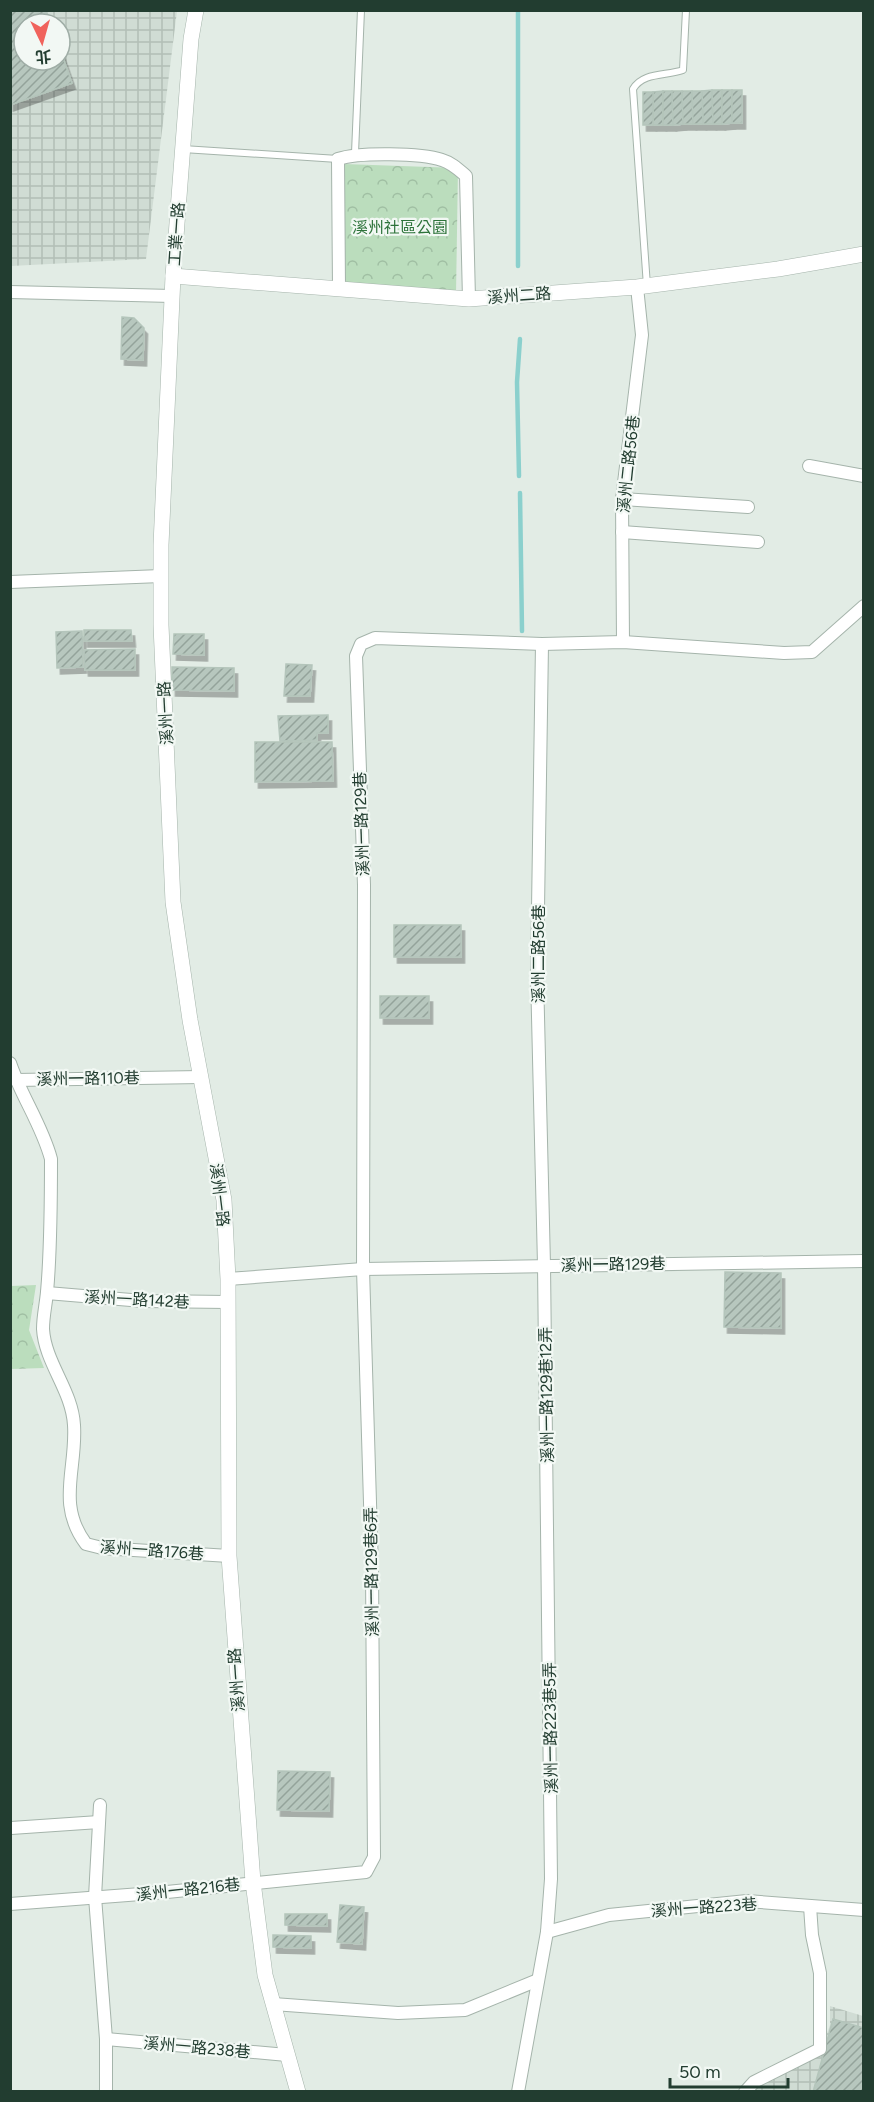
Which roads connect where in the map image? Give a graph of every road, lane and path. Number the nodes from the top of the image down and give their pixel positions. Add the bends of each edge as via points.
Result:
1 (196, 10) edge
2 (361, 10) edge
3 (686, 10) edge
4 (183, 149) junction
5 (355, 153) junction
6 (338, 159) junction
7 (864, 254) edge
8 (173, 276) junction
9 (642, 287) junction
10 (339, 289) junction
11 (10, 292) edge
12 (172, 296) junction
13 (469, 299) junction
14 (809, 466) dead end
15 (864, 476) edge
16 (622, 500) junction
17 (748, 507) dead end
18 (622, 532) junction
19 (758, 542) dead end
20 (161, 576) junction
21 (10, 582) edge
22 (864, 606) edge
23 (623, 642) junction
24 (542, 644) junction
25 (10, 1063) edge
26 (201, 1077) junction
27 (16, 1080) junction
28 (864, 1261) edge
29 (544, 1265) junction
30 (363, 1269) junction
31 (228, 1279) junction
32 (47, 1293) junction
33 (228, 1302) junction
34 (548, 1524) joint
35 (229, 1556) junction
36 (100, 1805) dead end
37 (99, 1822) junction
38 (11, 1828) edge
39 (366, 1872) joint
40 (253, 1882) junction
41 (95, 1897) junction
42 (10, 1904) edge
43 (810, 1906) junction
44 (864, 1910) edge
45 (547, 1932) junction
46 (538, 1980) junction
47 (273, 2004) junction
48 (106, 2039) junction
49 (287, 2055) junction
50 (106, 2091) edge
51 (298, 2091) edge
52 (518, 2091) edge
53 (744, 2091) edge

1 - 4 street, 工業一路
2 - 5 lane
3 - 9 lane via 684,70 645,77 633,88
4 - 6 lane
4 - 8 street, 工業一路
5 - 6 street
5 - 13 street via 440,159 454,164 466,176
6 - 10 street
7 - 9 street, 溪州二路
8 - 10 street, 溪州二路
8 - 12 street, 工業一路
9 - 13 street, 溪州二路
9 - 16 street, 溪州二路56巷 via 642,335
10 - 13 street, 溪州二路
11 - 12 street
12 - 20 street, 溪州一路
14 - 15 street
16 - 17 street
16 - 18 street, 溪州二路56巷
18 - 19 street
18 - 23 street, 溪州二路56巷
20 - 21 street
20 - 26 street, 溪州一路 via 173,902
22 - 23 street, 溪州一路129巷 via 812,652
23 - 24 street, 溪州一路129巷
24 - 29 street, 溪州二路56巷 via 537,975
24 - 30 street, 溪州一路129巷 via 375,639 361,644 356,656 364,885
25 - 27 street
26 - 27 street, 溪州一路110巷
26 - 31 street, 溪州一路 via 224,1200
27 - 32 street, 溪州一路110巷 via 51,1159
28 - 29 street, 溪州一路129巷
29 - 30 street, 溪州一路129巷
29 - 34 street, 溪州一路129巷12弄
30 - 31 street, 溪州一路129巷
30 - 39 street, 溪州一路129巷6弄 via 372,1569 374,1847 374,1857
31 - 33 street, 溪州一路
32 - 33 street, 溪州一路142巷 via 143,1301
32 - 35 street, 溪州一路176巷 via 43,1330 68,1396 74,1424 68,1488 76,1532 86,1544 102,1548
33 - 35 street, 溪州一路
34 - 45 street, 溪州一路223巷5弄 via 551,1879
35 - 40 street, 溪州一路
36 - 37 street
37 - 38 street
37 - 41 street
39 - 40 street, 溪州一路216巷
40 - 41 street, 溪州一路216巷
40 - 47 street, 溪州一路 via 265,1974
41 - 42 street, 溪州一路216巷
41 - 48 street
43 - 44 street, 溪州一路223巷
43 - 45 street, 溪州一路223巷 via 747,1901 632,1912
43 - 53 street via 820,1973 820,2049 754,2082
45 - 46 street, 溪州一路223巷5弄
46 - 47 street via 465,2010 398,2013
46 - 52 street, 溪州一路223巷5弄
47 - 49 street, 溪州一路
48 - 49 street, 溪州一路238巷
48 - 50 street
49 - 51 street, 溪州一路

